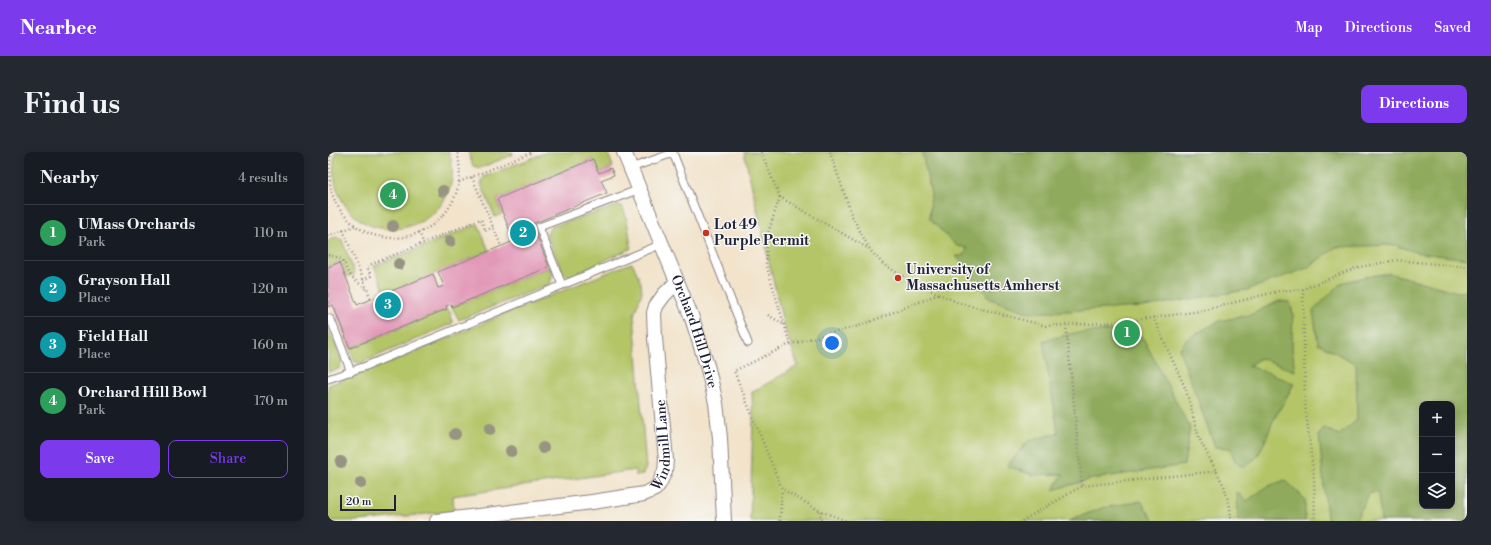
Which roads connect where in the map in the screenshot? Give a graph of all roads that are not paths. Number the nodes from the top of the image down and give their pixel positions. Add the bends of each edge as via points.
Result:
1 (624, 152) edge
2 (631, 168) junction
3 (640, 189) junction
4 (662, 244) junction
5 (677, 282) junction
6 (562, 285) junction
7 (328, 318) edge
8 (748, 343) dead end
9 (351, 372) junction
10 (328, 379) edge
11 (437, 521) edge
12 (724, 521) edge

1 - 2 street, Orchard Hill Drive
2 - 3 street, Orchard Hill Drive
2 - 8 lane via 673,153
3 - 4 street, Orchard Hill Drive
3 - 6 lane via 539,227
4 - 5 street, Orchard Hill Drive
4 - 6 lane
5 - 11 street, Windmill Lane via 656,306 654,313 666,460 663,478 655,489 644,494 592,502
5 - 12 street, Orchard Hill Drive via 692,318 716,402
6 - 9 lane
7 - 9 lane
9 - 10 lane

